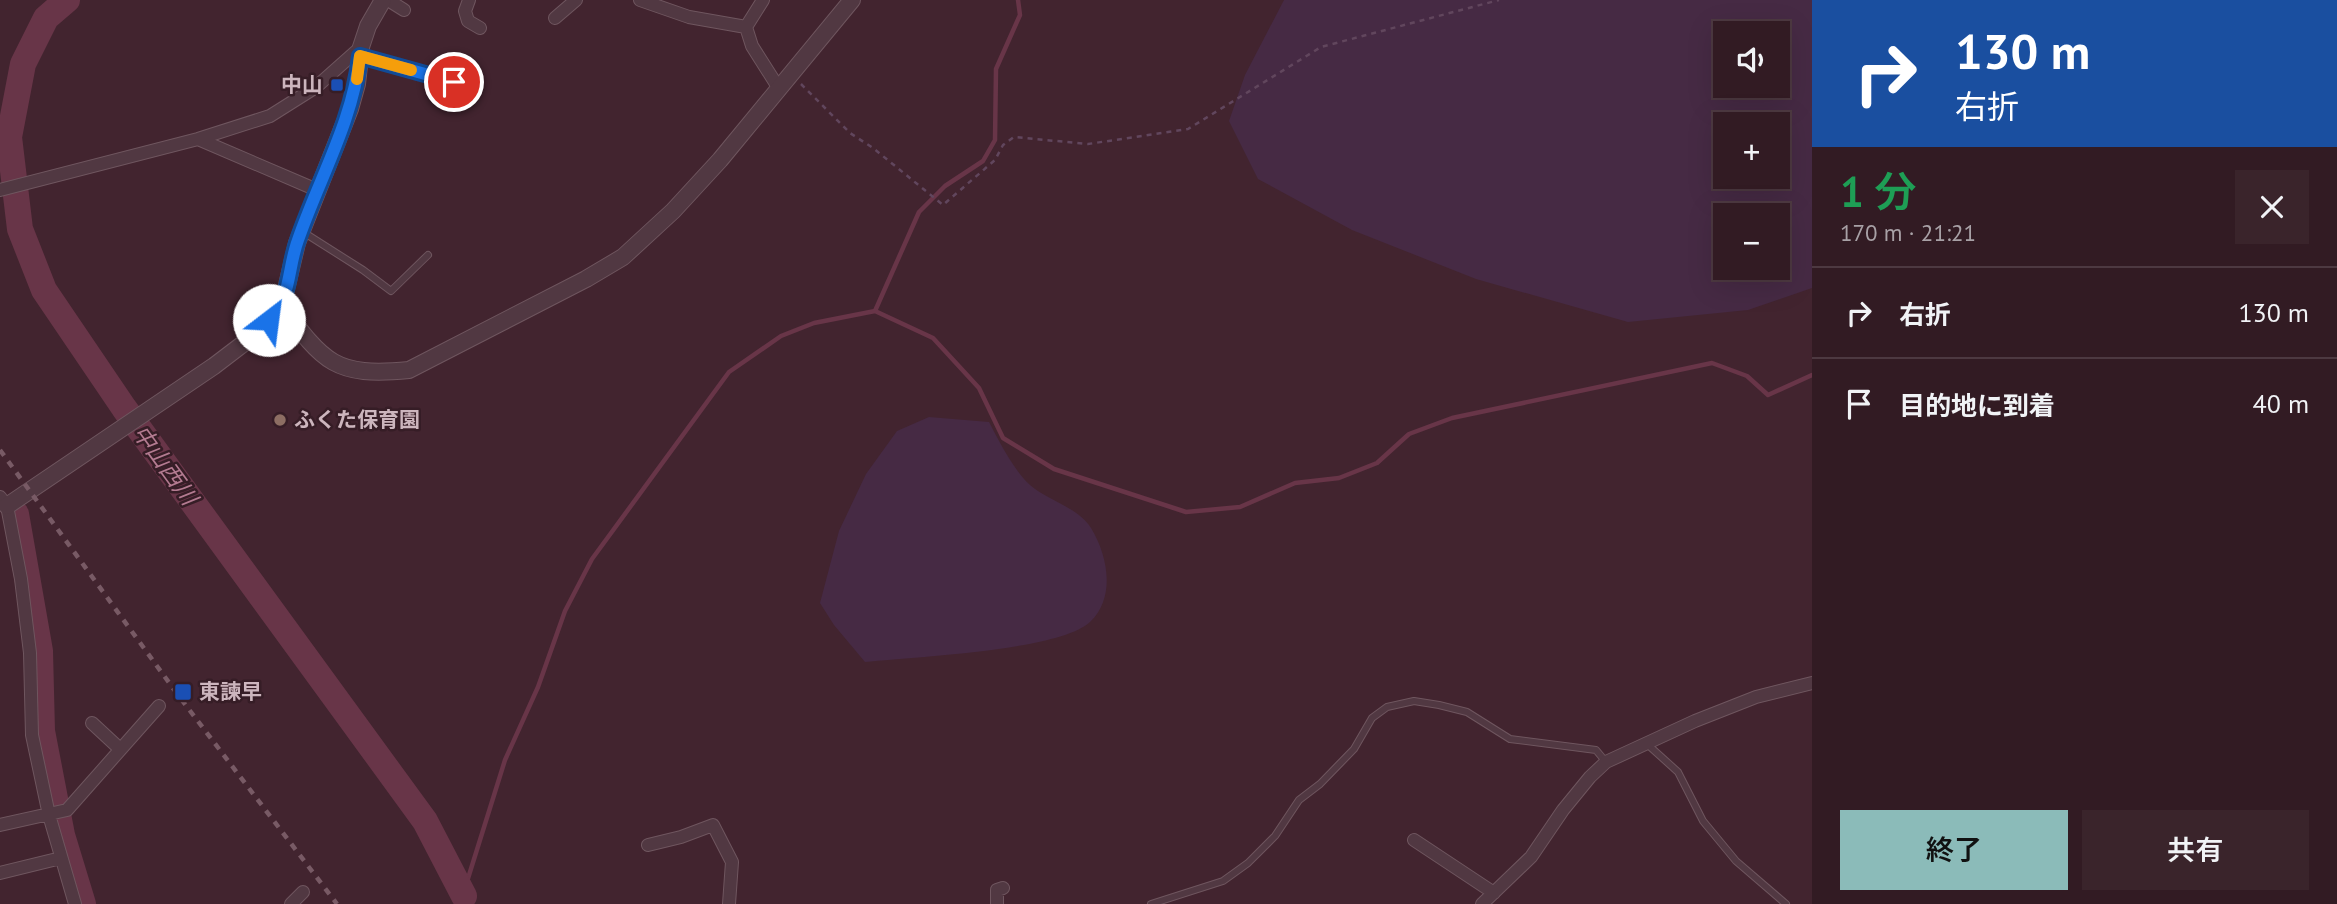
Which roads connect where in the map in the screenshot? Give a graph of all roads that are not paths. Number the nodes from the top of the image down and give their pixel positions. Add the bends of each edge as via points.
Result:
1 (383, 0) edge
2 (388, 0) edge
3 (469, 0) edge
4 (576, 0) edge
5 (640, 0) edge
6 (762, 0) edge
7 (852, 0) edge
8 (404, 10) dead end
9 (555, 18) dead end
10 (746, 27) junction
11 (480, 28) dead end
12 (360, 51) junction
13 (454, 82) dead end
14 (778, 87) junction
15 (198, 139) junction
16 (0, 190) edge
17 (317, 190) junction
18 (301, 231) junction
19 (428, 255) dead end
20 (282, 306) junction
21 (4, 501) edge
22 (1812, 683) edge
23 (159, 706) dead end
24 (92, 723) dead end
25 (1646, 743) junction
26 (120, 749) junction
27 (1606, 762) junction
28 (49, 814) junction
29 (0, 825) edge
30 (1414, 840) dead end
31 (648, 845) dead end
32 (61, 858) junction
33 (0, 873) edge
34 (1003, 888) dead end
35 (303, 892) dead end
36 (1494, 893) junction
37 (75, 904) edge
38 (291, 904) edge
39 (729, 904) edge
40 (997, 904) edge
41 (1151, 904) edge
42 (1482, 904) edge
43 (1786, 904) edge

1 - 12 street
2 - 8 street
3 - 11 street via 468,21
4 - 9 street
5 - 10 street via 689,17
6 - 10 street
7 - 14 street
10 - 14 street via 752,46
12 - 13 lane
12 - 15 street via 270,116
12 - 17 street via 350,109
14 - 20 street via 720,160 623,257 409,370 356,372 330,361
15 - 16 street
15 - 17 street
17 - 18 street
18 - 19 lane via 391,291
18 - 20 street
20 - 21 street via 256,334
21 - 28 street via 21,579 30,653 32,735
22 - 25 street via 1756,697
23 - 26 street
24 - 26 street
25 - 27 street
25 - 43 lane via 1678,772 1703,821 1736,861
26 - 28 street via 67,810
27 - 36 street via 1563,810 1531,857
27 - 41 lane via 1597,750 1510,739 1467,712 1414,701 1387,707 1372,718 1354,749 1299,800 1275,836 1248,863 1223,881
28 - 29 street
28 - 32 street
30 - 36 street
31 - 39 street via 713,825 732,862
32 - 33 street
32 - 37 street
34 - 40 street via 997,890
35 - 38 street
36 - 42 street

